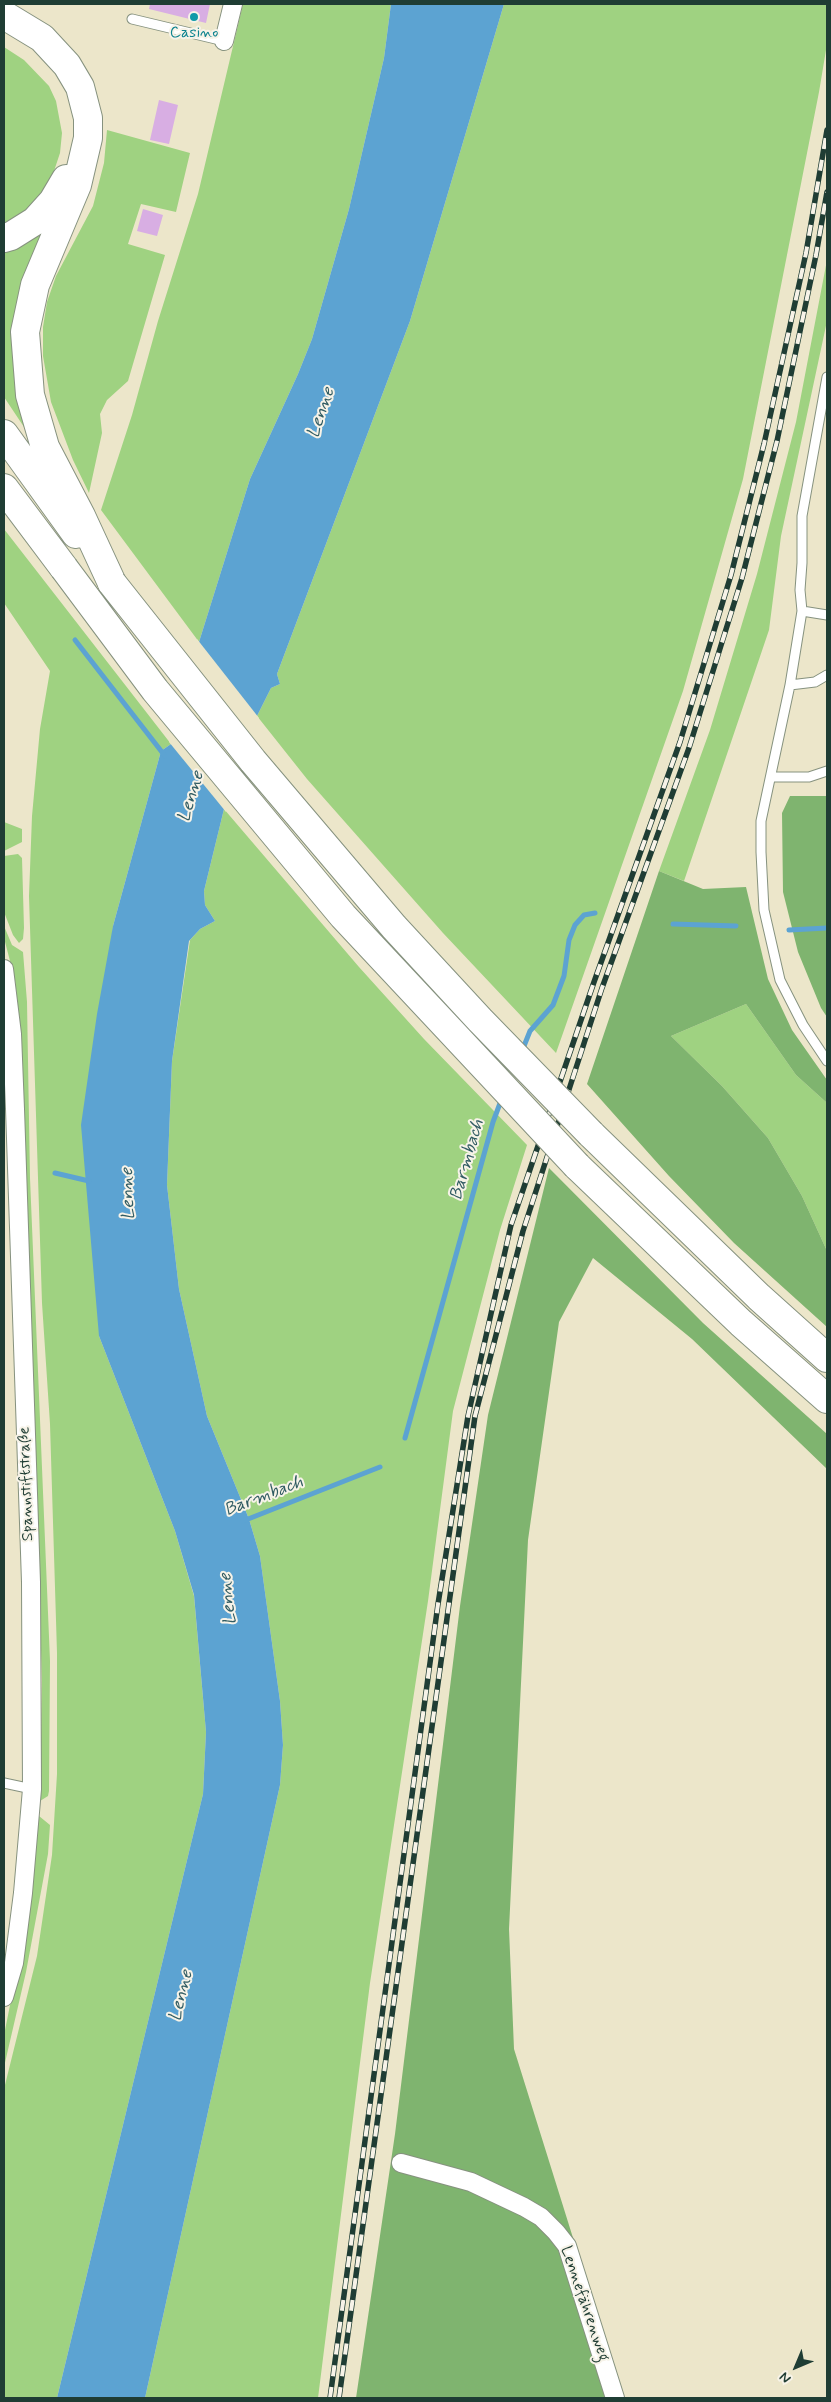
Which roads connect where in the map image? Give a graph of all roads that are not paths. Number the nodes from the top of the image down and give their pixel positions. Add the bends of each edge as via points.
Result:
1 (233, 4) edge
2 (4, 15) edge
3 (132, 19) dead end
4 (4, 32) edge
5 (224, 41) joint
6 (4, 238) edge
7 (827, 377) edge
8 (4, 434) edge
9 (4, 488) edge
10 (79, 524) junction
11 (802, 611) junction
12 (827, 615) edge
13 (827, 675) edge
14 (790, 684) junction
15 (827, 771) edge
16 (771, 777) junction
17 (4, 969) edge
18 (8, 1029) edge
19 (827, 1061) edge
20 (827, 1358) edge
21 (827, 1399) edge
22 (4, 1783) edge
23 (32, 1789) junction
24 (4, 1997) edge
25 (401, 2163) dead end
26 (615, 2398) edge

1 - 5 street
2 - 10 highway via 42,38 67,65 80,87 88,118 88,138 77,185 34,285 25,332 30,395 45,447
3 - 5 lane
4 - 6 highway via 23,41 53,69 70,103 76,143 66,180 53,202 35,221
7 - 11 lane via 802,516
8 - 10 highway
9 - 21 highway, bridge via 155,690 343,916 577,1166 740,1322
10 - 20 highway, bridge via 112,582 253,762 394,927 591,1134 759,1298
11 - 12 lane
11 - 14 lane
13 - 14 lane via 815,682
14 - 16 lane
15 - 16 lane via 809,777
16 - 19 lane via 761,822 764,910 780,980
17 - 18 street, Spannstiftstraße
18 - 23 street, Spannstiftstraße via 31,1582
22 - 23 lane
23 - 24 street, Spannstiftstraße via 16,1945
25 - 26 street, Lennefährenweg via 471,2182 541,2217 556,2232 567,2246

